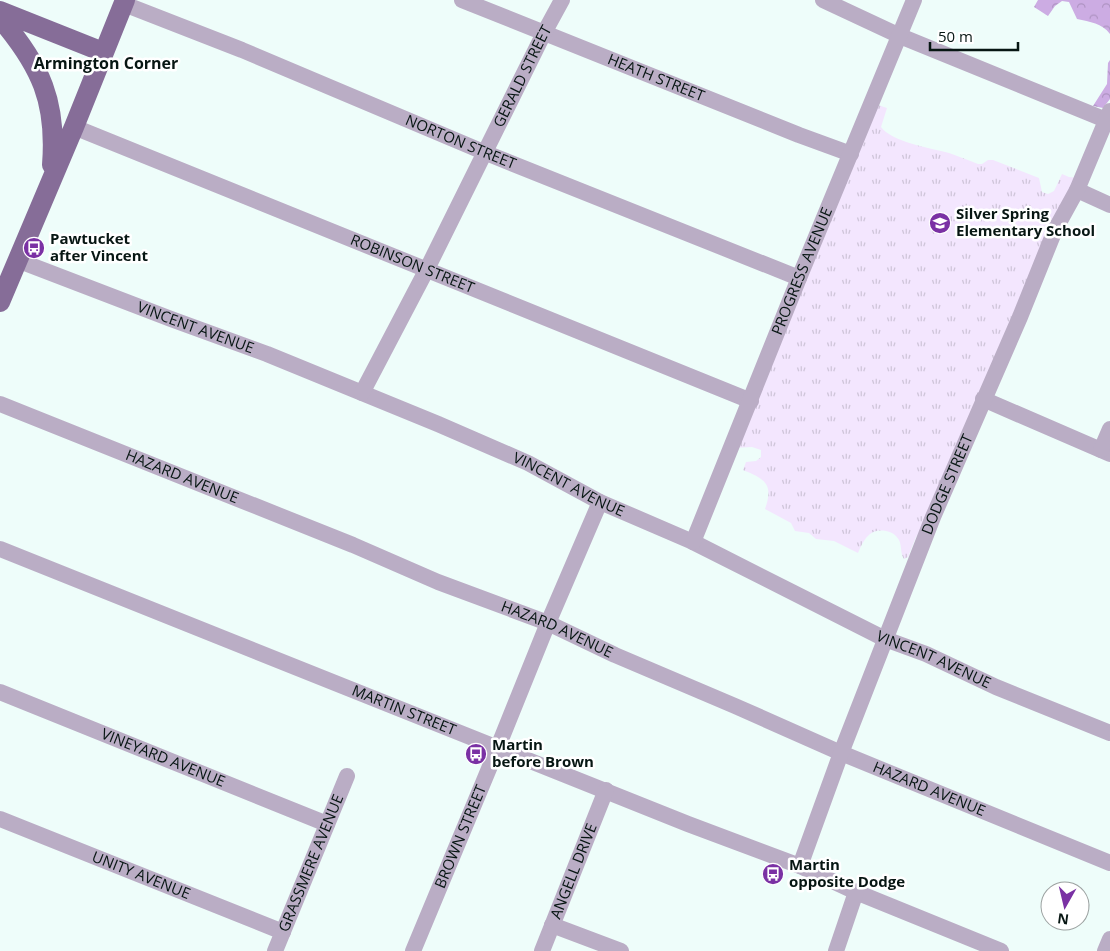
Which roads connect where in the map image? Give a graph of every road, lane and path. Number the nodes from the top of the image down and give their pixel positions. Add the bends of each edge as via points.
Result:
1 (462, 0) edge
2 (562, 0) edge
3 (823, 0) edge
4 (914, 0) edge
5 (124, 2) edge
6 (0, 11) edge
7 (0, 18) edge
8 (544, 33) junction
9 (900, 36) junction
10 (103, 52) junction
11 (1108, 116) edge
12 (74, 127) junction
13 (486, 153) junction
14 (851, 154) junction
15 (51, 180) junction
16 (1076, 190) junction
17 (1110, 205) edge
18 (17, 260) junction
19 (427, 269) junction
20 (799, 278) junction
21 (0, 302) edge
22 (362, 393) junction
23 (982, 399) junction
24 (751, 401) junction
25 (0, 404) edge
26 (1110, 429) edge
27 (1106, 452) edge
28 (600, 502) junction
29 (693, 542) junction
30 (0, 549) edge
31 (548, 623) junction
32 (885, 639) junction
33 (0, 692) edge
34 (1110, 733) edge
35 (498, 747) junction
36 (841, 753) junction
37 (347, 776) dead end
38 (606, 790) junction
39 (0, 819) edge
40 (327, 824) junction
41 (1110, 863) edge
42 (800, 866) junction
43 (856, 892) junction
44 (552, 925) junction
45 (283, 932) junction
46 (1110, 939) edge
47 (275, 951) edge
48 (413, 951) edge
49 (542, 951) edge
50 (621, 951) edge
51 (836, 951) edge
52 (1001, 951) edge
53 (1105, 951) edge

1 - 8 street, HEATH STREET
2 - 8 street, GERALD STREET
3 - 9 street
4 - 9 street, PROGRESS AVENUE
5 - 10 main road
5 - 13 street, NORTON STREET
6 - 10 main road
7 - 15 main road via 29,56 50,103
8 - 13 street, GERALD STREET
8 - 14 street, HEATH STREET
9 - 11 street
9 - 14 street, PROGRESS AVENUE
10 - 12 main road
11 - 16 street, DODGE STREET
12 - 15 main road
12 - 19 street, ROBINSON STREET
13 - 19 street, GERALD STREET
13 - 20 street, NORTON STREET
14 - 20 street, PROGRESS AVENUE
15 - 18 main road
16 - 17 street
16 - 23 street, DODGE STREET via 1055,230
18 - 21 main road
18 - 22 street, VINCENT AVENUE
19 - 22 street, GERALD STREET
19 - 24 street, ROBINSON STREET
20 - 24 street, PROGRESS AVENUE
22 - 28 street, VINCENT AVENUE via 528,463
23 - 27 street
23 - 32 street, DODGE STREET
24 - 29 street, PROGRESS AVENUE
25 - 31 street, HAZARD AVENUE via 438,582
26 - 27 street
28 - 29 street, VINCENT AVENUE
28 - 31 street, BROWN STREET
29 - 32 street, VINCENT AVENUE
30 - 35 street, MARTIN STREET
31 - 35 street, BROWN STREET
31 - 36 street, HAZARD AVENUE
32 - 34 street, VINCENT AVENUE
32 - 36 street, DODGE STREET
33 - 40 street, VINEYARD AVENUE
35 - 38 street, MARTIN STREET
35 - 48 street, BROWN STREET
36 - 41 street, HAZARD AVENUE
36 - 42 street, DODGE STREET
37 - 40 street, GRASSMERE AVENUE
38 - 42 street, MARTIN STREET
38 - 44 street, ANGELL DRIVE
39 - 45 street, UNITY AVENUE
40 - 45 street, GRASSMERE AVENUE
42 - 43 street, MARTIN STREET
43 - 51 street
43 - 52 street, MARTIN STREET
44 - 49 street, ANGELL DRIVE
44 - 50 street
45 - 47 street, GRASSMERE AVENUE
46 - 53 street

